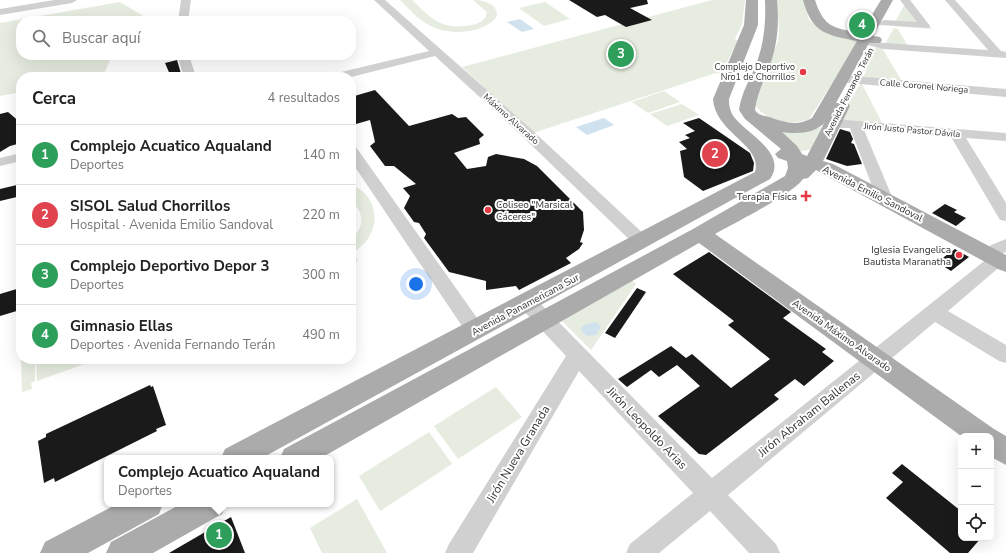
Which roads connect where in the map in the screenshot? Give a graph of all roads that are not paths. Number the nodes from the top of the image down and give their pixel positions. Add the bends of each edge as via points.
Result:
1 (72, 0) edge
2 (186, 0) edge
3 (379, 0) edge
4 (752, 0) edge
5 (771, 0) edge
6 (809, 0) edge
7 (887, 0) edge
8 (897, 0) edge
9 (906, 0) edge
10 (950, 0) edge
11 (0, 12) edge
12 (184, 16) edge
13 (884, 23) junction
14 (869, 41) junction
15 (437, 52) junction
16 (1002, 55) edge
17 (185, 60) edge
18 (188, 72) edge
19 (356, 72) edge
20 (849, 80) junction
21 (1006, 93) edge
22 (747, 106) junction
23 (826, 121) junction
24 (855, 125) junction
25 (737, 129) junction
26 (956, 133) junction
27 (1006, 137) edge
28 (356, 157) edge
29 (16, 158) edge
30 (799, 159) junction
31 (0, 162) edge
32 (885, 199) junction
33 (1006, 216) edge
34 (700, 234) junction
35 (641, 241) junction
36 (1003, 256) edge
37 (528, 302) junction
38 (933, 311) junction
39 (544, 320) junction
40 (476, 330) junction
41 (578, 354) junction
42 (1006, 355) edge
43 (875, 359) junction
44 (979, 433) edge
45 (994, 443) edge
46 (1006, 452) edge
47 (241, 455) edge
48 (299, 455) edge
49 (711, 494) junction
50 (142, 507) edge
51 (206, 507) edge
52 (56, 553) edge
53 (122, 553) edge
54 (458, 553) edge
55 (639, 553) edge
56 (767, 553) edge

1 - 11 street
2 - 12 street
3 - 15 street, Máximo Alvarado
4 - 25 main road via 751,25 720,103 722,112
5 - 22 main road via 772,31 769,48
6 - 14 main road via 816,19 824,26
7 - 14 main road, Avenida Fernando Terán
8 - 13 main road, Avenida Fernando Terán
9 - 13 street via 925,26
10 - 16 street
13 - 14 main road, Avenida Fernando Terán
14 - 16 street
14 - 20 main road, Avenida Fernando Terán
15 - 19 street
15 - 35 street, Máximo Alvarado
17 - 18 street
20 - 21 street, Calle Coronel Noriega
20 - 23 main road, Avenida Fernando Terán
22 - 23 main road, Avenida Fernando Terán via 761,120 783,127 805,128
22 - 30 main road via 751,116 785,143
23 - 24 street, Jirón Justo Pastor Dávila
23 - 30 main road, Avenida Fernando Terán
24 - 26 street, Jirón Justo Pastor Dávila
24 - 32 street, Avenida Fernando Terán
25 - 30 main road, Avenida Emilio Sandoval
25 - 35 main road, Avenida Panamericana Sur via 761,153 765,165 763,174
26 - 27 street, Jirón Justo Pastor Dávila
26 - 33 street
28 - 40 street
29 - 31 street
30 - 32 main road, Avenida Emilio Sandoval via 827,168
30 - 34 main road via 772,194
32 - 36 main road, Avenida Emilio Sandoval
34 - 39 main road
34 - 43 main road, Avenida Máximo Alvarado
35 - 37 main road, Avenida Panamericana Sur
36 - 38 street, Jirón Abraham Ballenas
37 - 39 street, Jirón Leopoldo Arias
37 - 40 main road, Avenida Panamericana Sur
38 - 42 street
38 - 43 street, Jirón Abraham Ballenas
39 - 41 street, Jirón Leopoldo Arias
39 - 48 main road
40 - 47 main road, Avenida Panamericana Sur
41 - 49 street, Jirón Leopoldo Arias
41 - 54 street, Jirón Nueva Granada
43 - 44 main road, Avenida Máximo Alvarado
43 - 49 street, Jirón Abraham Ballenas
45 - 46 main road
49 - 55 street, Jirón Abraham Ballenas
49 - 56 street, Jirón Leopoldo Arias
50 - 52 main road
51 - 53 main road

